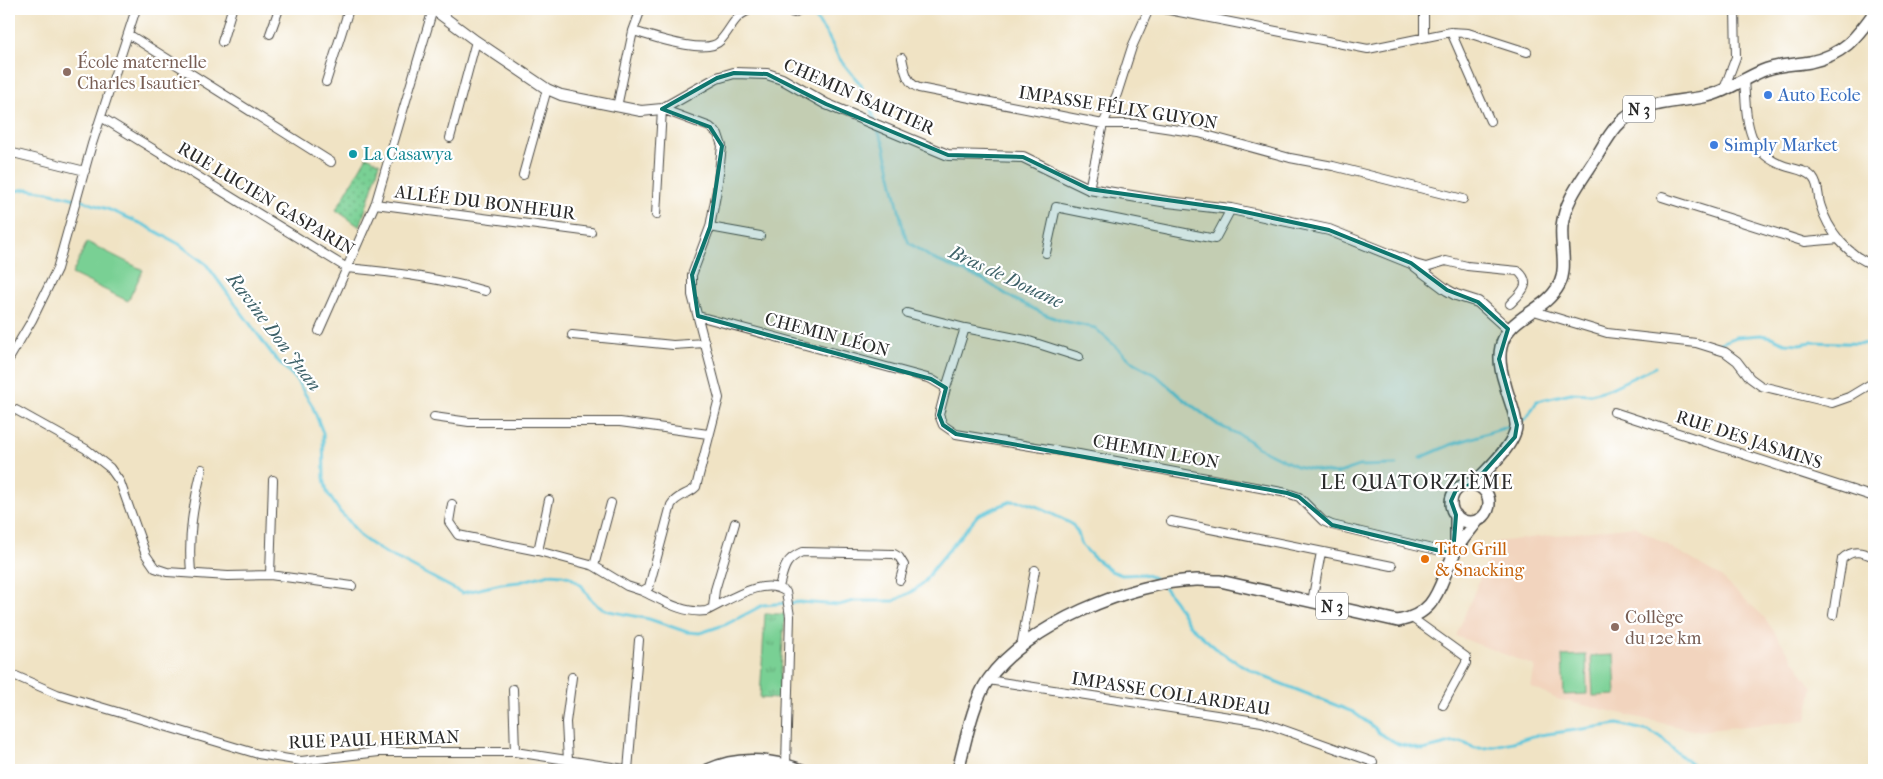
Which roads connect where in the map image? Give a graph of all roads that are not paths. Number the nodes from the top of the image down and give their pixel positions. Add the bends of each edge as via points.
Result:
1 (136, 9) edge
2 (232, 9) edge
3 (279, 9) edge
4 (349, 9) edge
5 (433, 9) edge
6 (641, 9) edge
7 (753, 9) edge
8 (777, 9) edge
9 (801, 9) edge
10 (1149, 9) edge
11 (1164, 9) edge
12 (1424, 9) edge
13 (1734, 9) edge
14 (1874, 13) edge
15 (634, 31) junction
16 (1451, 32) junction
17 (128, 34) junction
18 (270, 34) dead end
19 (1424, 36) junction
20 (476, 41) junction
21 (222, 42) dead end
22 (1527, 52) dead end
23 (902, 58) dead end
24 (1744, 80) junction
25 (326, 82) dead end
26 (547, 89) junction
27 (1724, 89) junction
28 (617, 107) junction
29 (662, 109) junction
30 (101, 117) junction
31 (1490, 121) dead end
32 (1103, 124) junction
33 (450, 138) dead end
34 (9, 152) edge
35 (331, 162) dead end
36 (85, 171) junction
37 (523, 175) dead end
38 (1089, 189) junction
39 (1662, 197) dead end
40 (1463, 200) dead end
41 (375, 204) junction
42 (1231, 209) junction
43 (656, 215) dead end
44 (710, 227) junction
45 (591, 232) dead end
46 (760, 236) dead end
47 (1839, 240) junction
48 (1046, 252) dead end
49 (1411, 263) junction
50 (1874, 266) edge
51 (347, 268) junction
52 (485, 291) dead end
53 (1510, 304) dead end
54 (1534, 310) junction
55 (907, 313) dead end
56 (698, 316) junction
57 (965, 328) junction
58 (1508, 329) junction
59 (319, 332) dead end
60 (572, 335) dead end
61 (705, 343) junction
62 (1079, 357) dead end
63 (9, 359) edge
64 (1874, 382) edge
65 (946, 388) junction
66 (9, 408) edge
67 (1614, 412) dead end
68 (434, 417) dead end
69 (708, 434) junction
70 (1497, 458) junction
71 (202, 469) dead end
72 (273, 480) dead end
73 (1473, 484) junction
74 (1484, 490) junction
75 (1874, 497) edge
76 (550, 500) dead end
77 (611, 503) dead end
78 (452, 504) dead end
79 (1456, 515) junction
80 (1478, 520) junction
81 (1171, 521) dead end
82 (735, 523) dead end
83 (538, 551) junction
84 (1321, 552) junction
85 (1455, 552) junction
86 (1874, 556) edge
87 (594, 566) junction
88 (1392, 566) dead end
89 (1036, 570) dead end
90 (191, 573) junction
91 (270, 575) junction
92 (900, 580) dead end
93 (352, 586) dead end
94 (780, 587) junction
95 (642, 591) junction
96 (1312, 602) junction
97 (713, 608) junction
98 (1833, 615) dead end
99 (1412, 618) junction
100 (639, 640) dead end
101 (1021, 646) junction
102 (9, 673) edge
103 (572, 677) dead end
104 (988, 680) junction
105 (513, 689) dead end
106 (1443, 705) dead end
107 (515, 752) junction
108 (568, 761) junction
109 (1373, 762) dead end
110 (786, 765) junction
111 (630, 770) edge
112 (708, 770) edge
113 (802, 770) edge
114 (958, 770) edge

1 - 17 street
2 - 21 street
3 - 18 street
4 - 25 street
5 - 20 main road, CHEMIN ISAUTIER
5 - 41 street, ALLÉE DU BONHEUR
6 - 15 street
7 - 15 street via 736,17 719,42 711,45 690,45
8 - 9 street via 794,13
10 - 32 street
11 - 19 street via 1368,49
12 - 19 street
13 - 27 street via 1736,58
14 - 24 main road, N 3 via 1856,38 1830,56 1778,66
15 - 28 street
16 - 19 street
16 - 22 street via 1468,33
16 - 31 street
17 - 30 street
17 - 35 street
20 - 26 main road, CHEMIN ISAUTIER
20 - 33 street
23 - 32 street, IMPASSE FÉLIX GUYON via 909,80 919,88
24 - 27 main road, N 3
24 - 47 street via 1747,122 1753,140 1764,155 1814,179 1824,216
26 - 28 main road, CHEMIN ISAUTIER
26 - 37 street
27 - 54 main road, N 3 via 1705,97 1641,108 1615,128 1570,198 1562,227 1562,278 1553,294
28 - 29 main road, CHEMIN ISAUTIER via 641,111
29 - 38 main road, CHEMIN ISAUTIER via 717,78 734,73 767,74 826,104 948,155 1023,157
29 - 43 street
29 - 44 street via 710,127 718,134 722,146
30 - 36 street
30 - 51 street, RUE LUCIEN GASPARIN
32 - 38 street
32 - 40 street, IMPASSE FÉLIX GUYON via 1138,124 1199,133
34 - 36 street
36 - 63 street via 57,269
38 - 42 main road, CHEMIN ISAUTIER
39 - 47 street via 1805,242
41 - 45 street, ALLÉE DU BONHEUR
41 - 51 street, ALLÉE DU BONHEUR
42 - 48 street via 1216,239 1056,207
42 - 49 main road, CHEMIN ISAUTIER via 1329,230
44 - 46 street
44 - 56 street via 692,274 692,295
47 - 50 street via 1864,262
49 - 53 street, CHEMIN ISAUTIER via 1426,267 1446,261 1518,271 1526,285
49 - 58 main road, CHEMIN ISAUTIER via 1447,290 1478,302
51 - 52 street, RUE LUCIEN GASPARIN via 430,278
51 - 59 street, ALLÉE DU BONHEUR
54 - 58 main road, N 3
54 - 64 street via 1607,333 1696,343 1725,352 1761,386 1832,402 1850,397
55 - 57 street
56 - 61 street
56 - 65 street, CHEMIN LÉON via 931,379
57 - 62 street via 1026,340
57 - 65 street, CHEMIN LEON
58 - 70 main road via 1499,359 1517,425 1515,437
60 - 61 street via 673,345
61 - 69 street via 718,398
65 - 85 street, CHEMIN LEON via 939,415 943,425 956,434 1287,493 1299,496 1323,521 1332,525
66 - 90 street via 86,449 110,468 120,482 146,555 156,568
67 - 75 street, RUE DES JASMINS
68 - 69 street via 468,422 620,422
69 - 95 street via 696,487 675,499 671,505 650,583
70 - 73 main road
70 - 74 main road
71 - 90 street via 192,512
72 - 91 street
73 - 74 main road
73 - 79 main road via 1461,486 1453,495 1452,506
74 - 80 main road via 1489,508
76 - 83 street
77 - 87 street
78 - 83 street via 449,522 458,535
79 - 80 main road via 1466,521
79 - 85 main road
80 - 85 main road
81 - 84 street
82 - 97 street via 715,590
83 - 87 street
84 - 88 street
84 - 96 street
85 - 99 main road via 1433,602
86 - 98 street via 1852,552 1842,559
87 - 95 street
89 - 101 street
90 - 91 street
91 - 93 street
92 - 94 street via 904,565 894,554 802,552 786,562
94 - 97 street via 759,587
94 - 110 street via 786,592 790,616
95 - 97 street via 686,610 698,612
96 - 99 main road, N 3 via 1398,620
96 - 101 main road, N 3 via 1220,581 1170,582 1086,608
99 - 106 street via 1466,657 1466,663
100 - 111 street
101 - 104 main road, N 3
102 - 107 street, RUE PAUL HERMAN via 57,694 258,754 301,761 379,752
103 - 108 street via 566,722
104 - 109 street, IMPASSE COLLARDEAU via 1262,722
104 - 114 main road, N 3 via 980,696
105 - 107 street
107 - 108 street, RUE PAUL HERMAN
108 - 111 street, RUE PAUL HERMAN
110 - 112 main road via 740,760
110 - 113 main road

